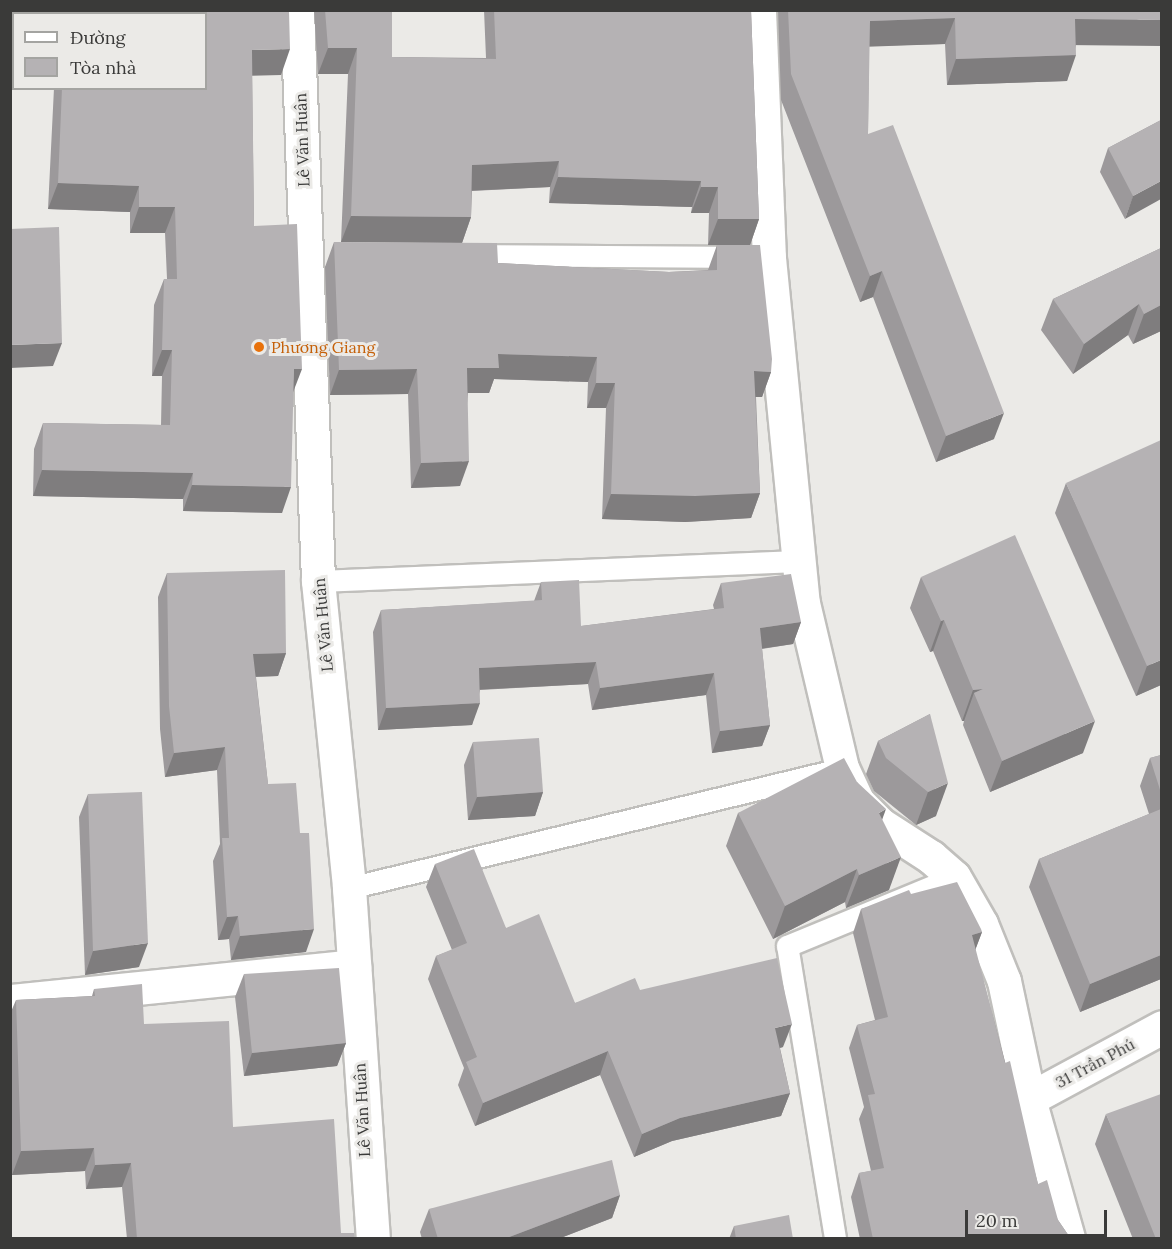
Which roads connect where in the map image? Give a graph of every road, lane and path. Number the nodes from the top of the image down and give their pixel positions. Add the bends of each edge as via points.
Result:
1 (297, 10) edge
2 (759, 10) edge
3 (449, 255) edge
4 (769, 258) junction
5 (799, 561) junction
6 (318, 581) junction
7 (842, 768) junction
8 (954, 877) junction
9 (350, 888) junction
10 (354, 966) junction
11 (10, 1001) edge
12 (1161, 1027) edge
13 (1029, 1099) junction
14 (373, 1239) edge
15 (835, 1239) edge
16 (1068, 1239) edge

1 - 6 street, Lê Văn Huân via 319,254
2 - 4 street
3 - 4 lane
4 - 5 street
5 - 6 lane
5 - 7 street via 803,603
6 - 9 street, Lê Văn Huân
7 - 8 street via 858,802 880,824
7 - 9 lane
8 - 13 street via 981,924 1004,981
8 - 15 lane via 787,946
9 - 10 street, Lê Văn Huân
10 - 11 street
10 - 14 street, Lê Văn Huân
12 - 13 street, 31 Trần Phú
13 - 16 street

